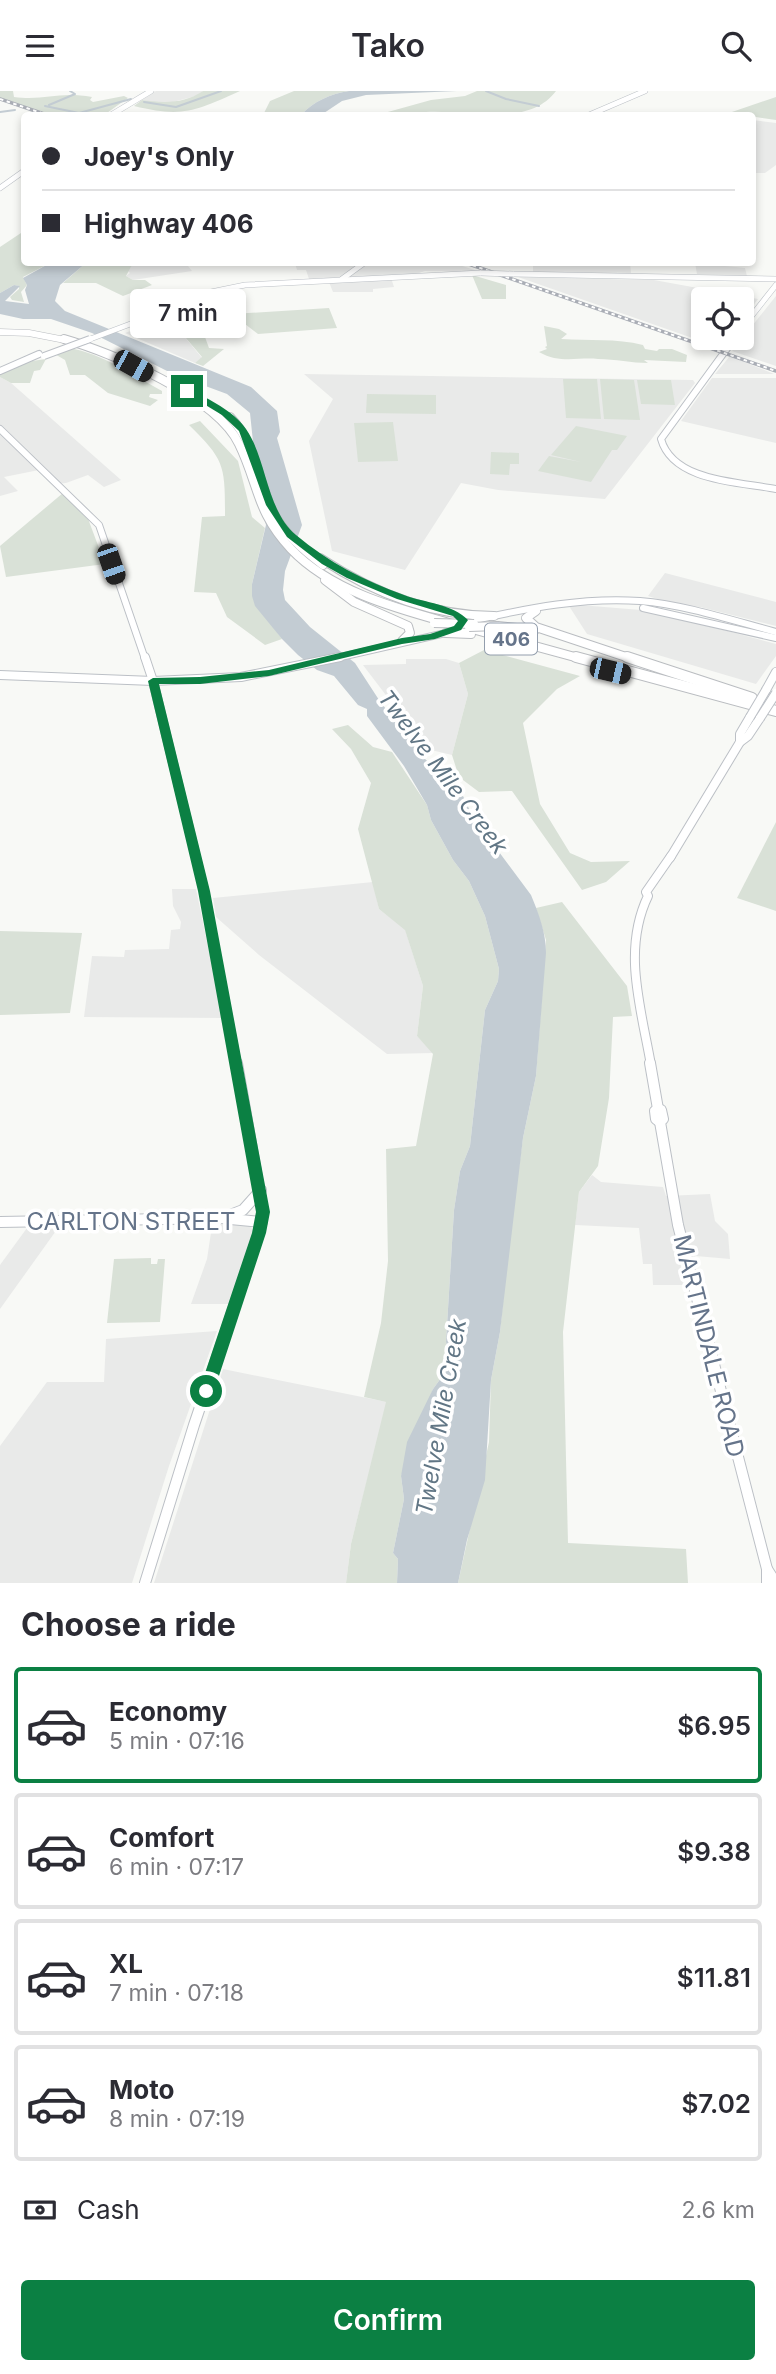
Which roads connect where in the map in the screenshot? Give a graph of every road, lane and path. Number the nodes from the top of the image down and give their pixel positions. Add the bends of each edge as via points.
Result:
1 (151, 91) edge
2 (645, 91) edge
3 (116, 112) edge
4 (596, 112) edge
5 (21, 173) edge
6 (0, 188) edge
7 (359, 266) edge
8 (760, 278) junction
9 (342, 279) junction
10 (776, 279) edge
11 (774, 287) edge
12 (754, 313) edge
13 (0, 330) edge
14 (726, 350) edge
15 (0, 371) edge
16 (0, 429) edge
17 (776, 491) edge
18 (290, 535) junction
19 (313, 562) junction
20 (447, 611) junction
21 (536, 611) junction
22 (375, 612) junction
23 (469, 625) junction
24 (776, 632) edge
25 (552, 633) junction
26 (776, 638) edge
27 (402, 641) junction
28 (776, 672) edge
29 (0, 675) edge
30 (241, 677) junction
31 (153, 681) junction
32 (243, 686) dead end
33 (776, 693) edge
34 (721, 697) junction
35 (752, 698) junction
36 (776, 704) edge
37 (776, 711) edge
38 (740, 742) junction
39 (261, 1190) junction
40 (220, 1219) junction
41 (262, 1221) junction
42 (0, 1222) edge
43 (767, 1569) junction
44 (145, 1583) edge
45 (767, 1583) edge
46 (776, 1583) edge

1 - 3 main road
2 - 4 main road
5 - 6 main road
7 - 9 main road
8 - 9 main road, bridge via 481,273
8 - 10 main road
8 - 11 main road via 773,282
9 - 15 main road, bridge via 244,285 205,294
11 - 12 main road
13 - 18 highway, 406 via 57,331 95,342 219,408 243,430 270,505
13 - 19 highway, 406 via 85,343 213,412 240,441 259,502 278,535
14 - 17 main road via 661,439 661,448 681,467
16 - 31 main road via 99,525
18 - 19 highway, 406
18 - 20 highway via 361,581
19 - 22 highway via 340,592
19 - 34 highway, 406 via 361,593 408,611
19 - 35 highway, 406 via 411,607
20 - 23 highway
20 - 23 highway via 474,616
21 - 23 main road
21 - 25 highway via 527,621
21 - 26 main road via 630,606
22 - 23 highway, bridge
22 - 27 highway via 410,628
23 - 24 main road via 547,604 603,600 687,609
23 - 25 highway, bridge
23 - 27 main road
23 - 34 highway
25 - 35 highway
27 - 30 main road
28 - 38 main road, MARTINDALE ROAD, bridge via 740,734
29 - 31 main road
30 - 31 main road
30 - 32 main road
31 - 39 main road via 204,891
33 - 38 main road, MARTINDALE ROAD, bridge
34 - 37 highway, 406
35 - 36 highway, 406
38 - 43 main road, MARTINDALE ROAD via 648,896 635,928 633,962 656,1119 678,1225
39 - 40 main road via 243,1210
39 - 41 main road
40 - 41 main road, CARLTON STREET
40 - 42 main road, CARLTON STREET
41 - 44 main road
43 - 45 main road, MARTINDALE ROAD
43 - 46 main road, MARTINDALE ROAD

